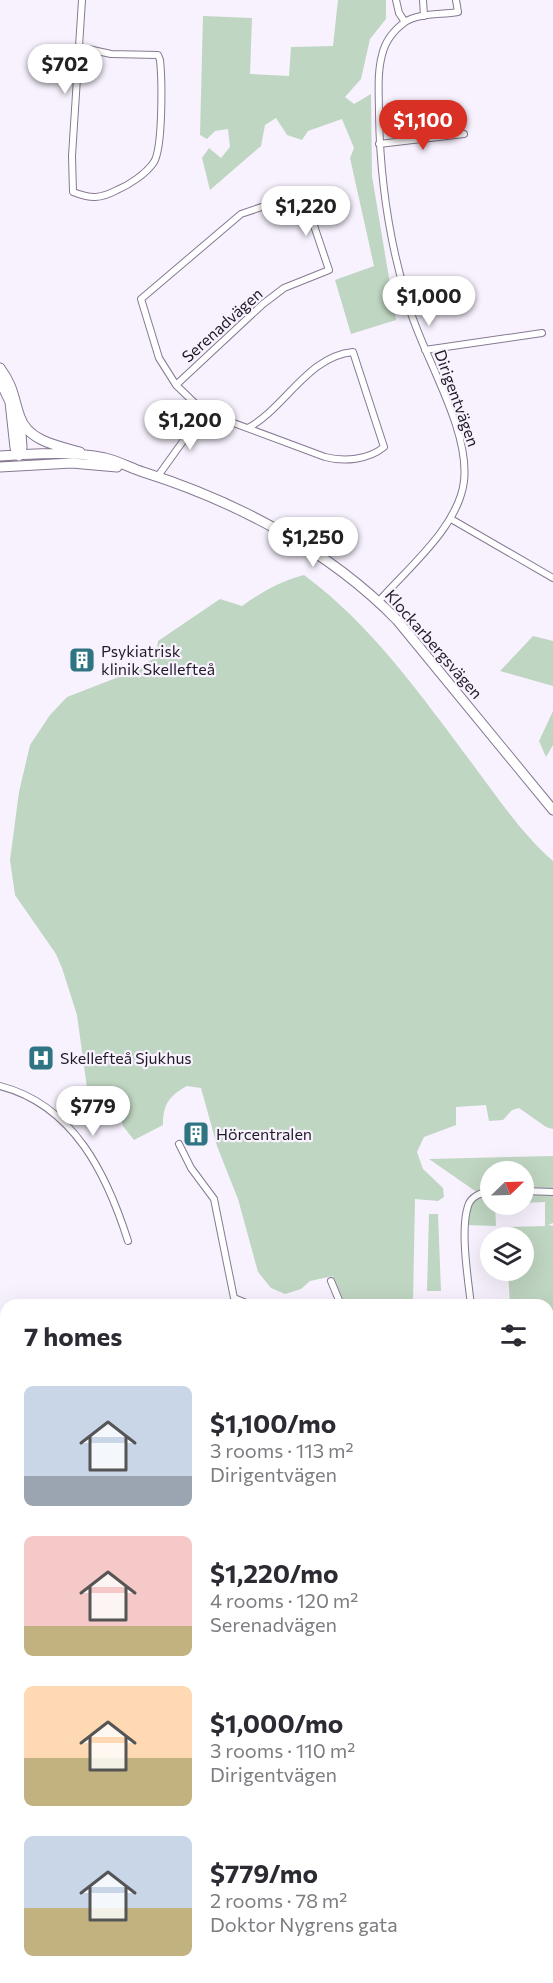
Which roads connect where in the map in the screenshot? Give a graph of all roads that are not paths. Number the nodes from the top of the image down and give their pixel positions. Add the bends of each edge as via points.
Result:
1 (82, 0) edge
2 (396, 0) edge
3 (423, 0) edge
4 (456, 0) edge
5 (424, 16) junction
6 (405, 22) junction
7 (79, 47) junction
8 (464, 134) dead end
9 (380, 144) junction
10 (542, 333) dead end
11 (425, 350) junction
12 (0, 368) edge
13 (0, 381) edge
14 (176, 385) junction
15 (204, 412) junction
16 (20, 417) junction
17 (248, 428) junction
18 (0, 456) edge
19 (105, 458) junction
20 (19, 460) junction
21 (0, 467) edge
22 (135, 469) junction
23 (158, 476) junction
24 (452, 519) junction
25 (553, 578) edge
26 (379, 601) junction
27 (553, 810) edge
28 (0, 1086) edge
29 (179, 1144) dead end
30 (534, 1191) edge
31 (553, 1192) edge
32 (480, 1193) edge
33 (128, 1241) dead end
34 (331, 1281) dead end
35 (236, 1299) edge
36 (338, 1299) edge
37 (471, 1299) edge

1 - 7 street
2 - 6 street
3 - 5 street
4 - 5 street via 458,12
5 - 6 street
6 - 9 street, Dirigentvägen via 390,36 382,54 378,79
7 - 7 street via 73,192 101,198 122,188 154,161 160,129 162,75 158,55 111,54
8 - 9 street
9 - 11 street, Dirigentvägen via 390,237
10 - 11 street
11 - 24 street, Dirigentvägen via 457,431 464,460 463,488
12 - 16 main road via 11,386
13 - 20 main road via 10,402
14 - 14 street, Serenadvägen via 159,358 141,299 241,213 303,193 329,270 285,288
14 - 15 street
15 - 17 street
15 - 23 street
16 - 19 main road via 39,439
16 - 20 main road
17 - 17 street via 339,461 384,447 353,352 325,361 263,420
18 - 20 main road, Klockarbergsvägen
19 - 20 main road, Klockarbergsvägen via 72,455
19 - 22 main road, Klockarbergsvägen
20 - 21 main road, Klockarbergsvägen
20 - 22 main road, Klockarbergsvägen
22 - 23 main road, Klockarbergsvägen
23 - 26 main road, Klockarbergsvägen via 197,490 290,538
24 - 25 street
24 - 26 street, Dirigentvägen
26 - 27 main road, Klockarbergsvägen
28 - 33 street via 39,1104 79,1137 106,1182
29 - 35 street via 214,1199
30 - 31 street
32 - 37 street via 468,1204 465,1225
34 - 36 street

